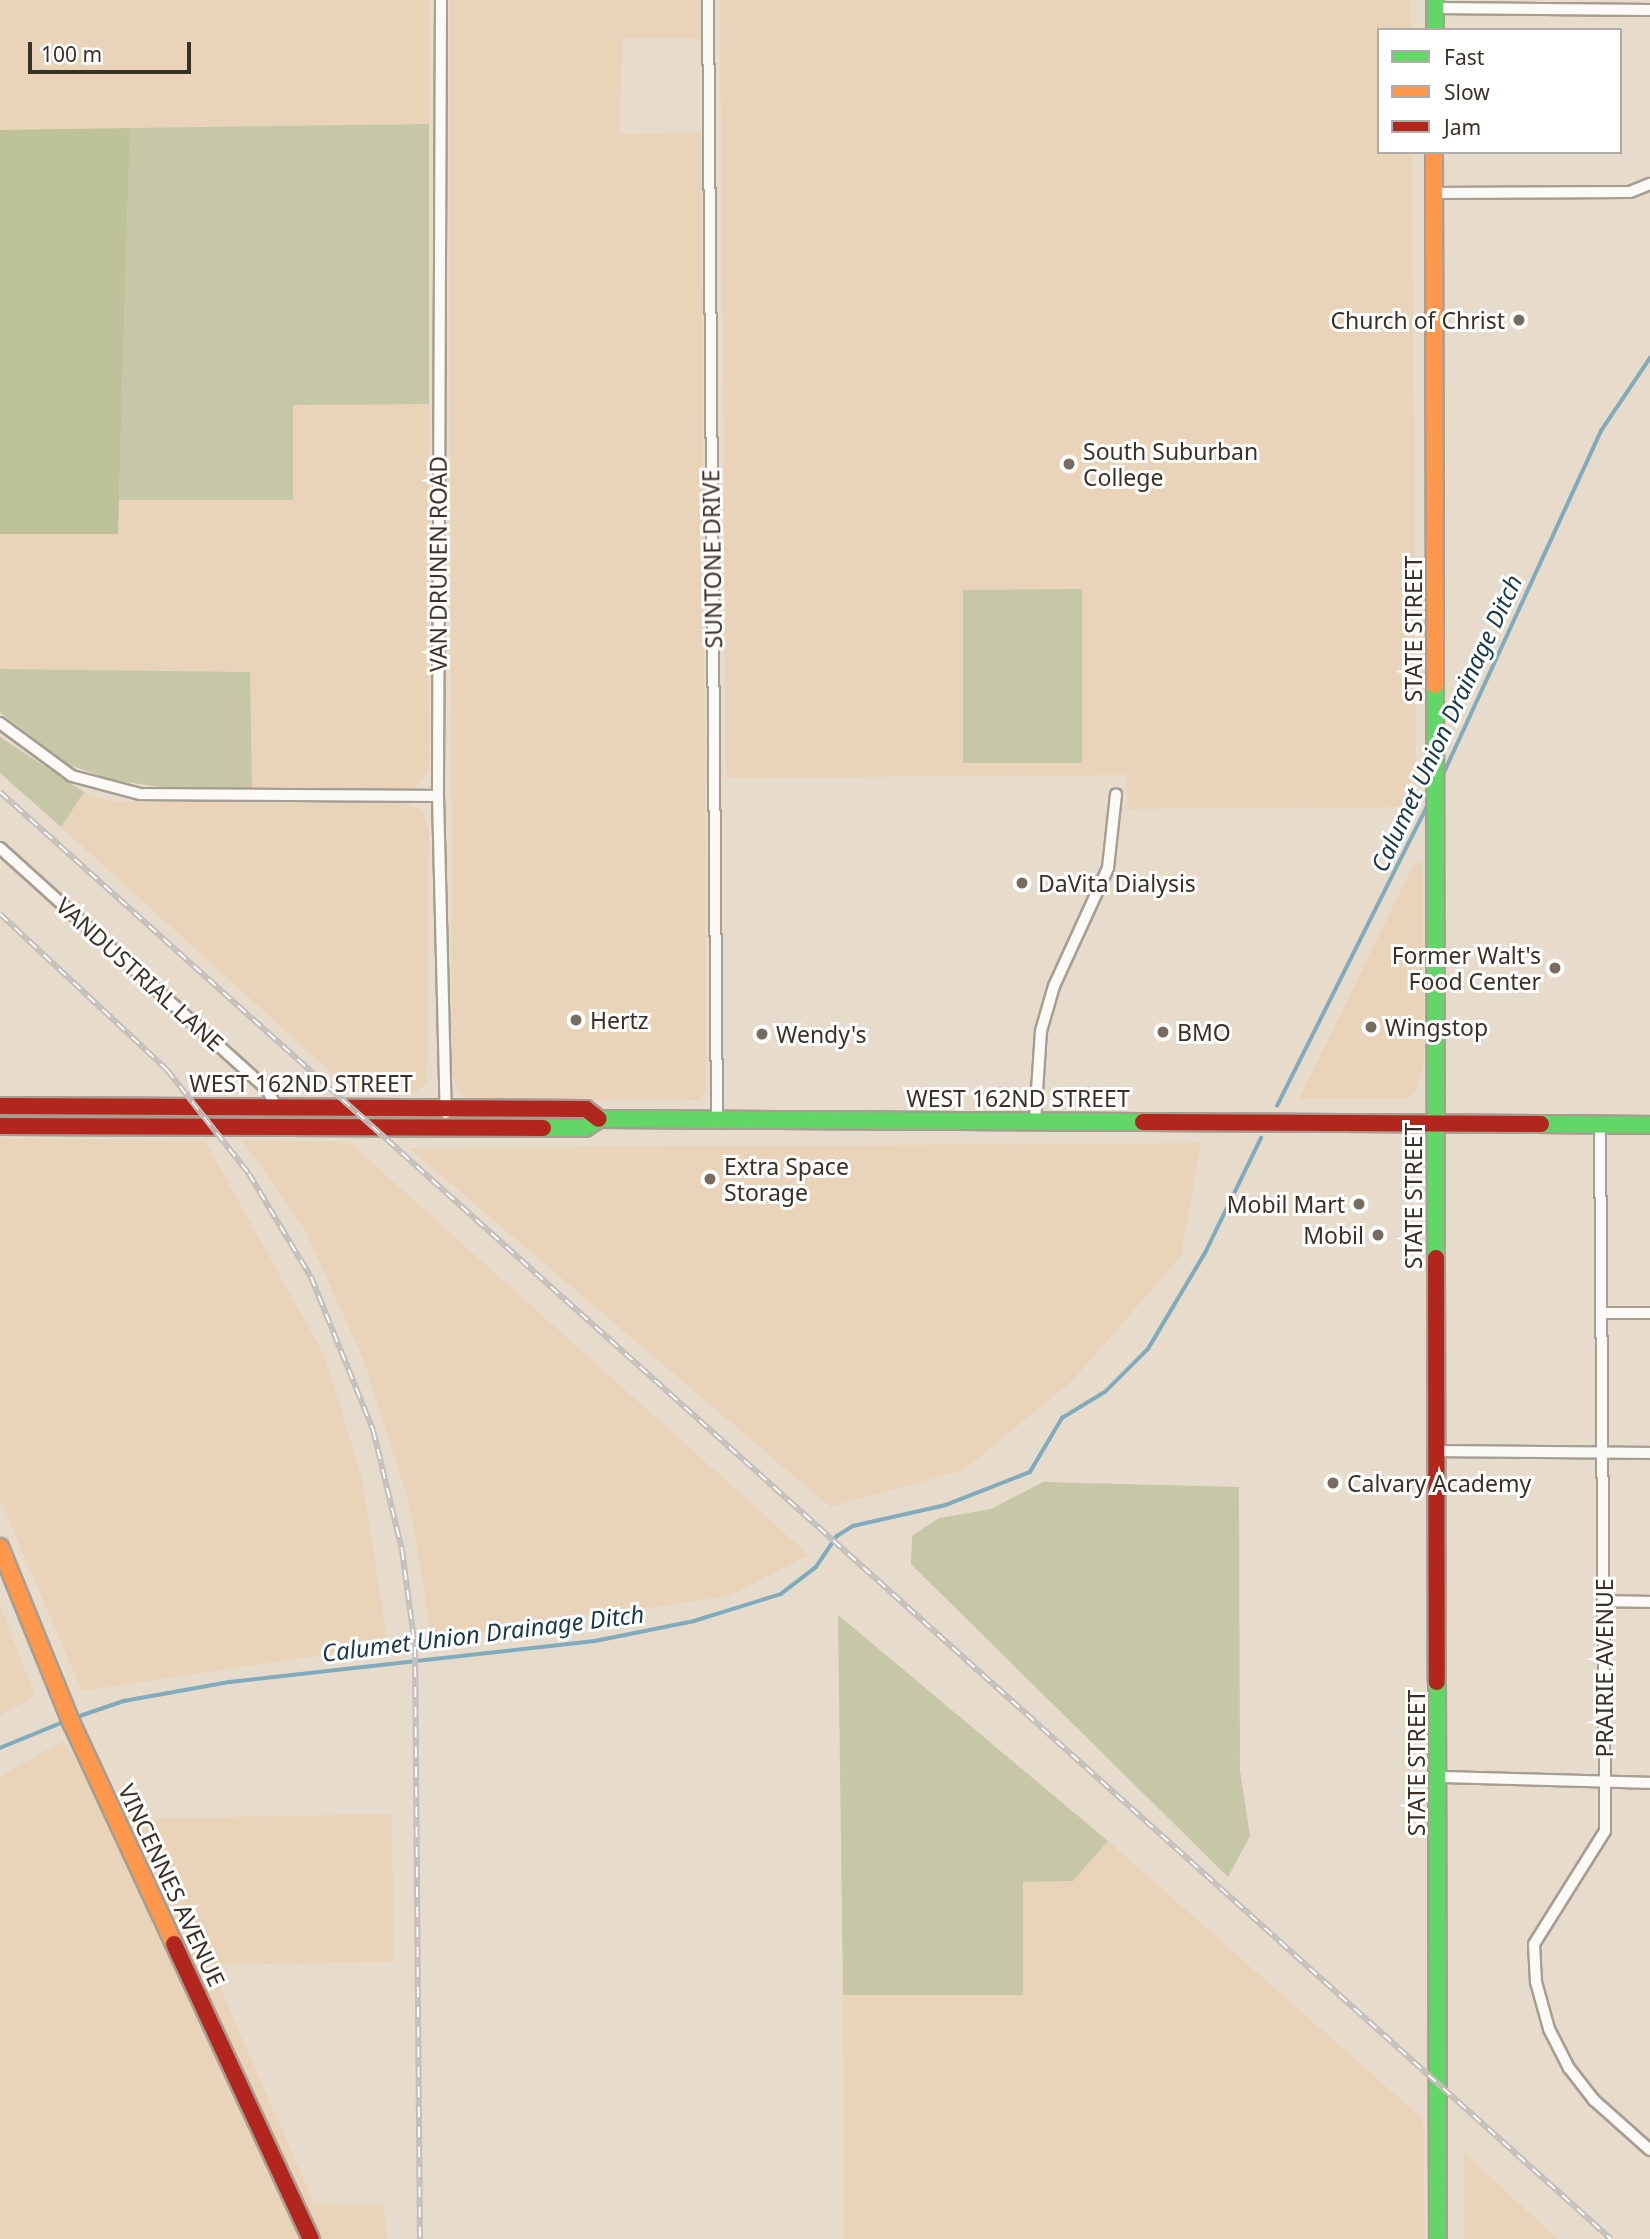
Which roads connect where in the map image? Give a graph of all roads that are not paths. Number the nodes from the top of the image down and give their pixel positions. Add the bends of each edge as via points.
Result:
1 (441, 0) edge
2 (708, 0) edge
3 (1435, 4) edge
4 (1650, 10) edge
5 (1435, 28) edge
6 (1434, 154) edge
7 (1648, 185) edge
8 (1434, 193) junction
9 (0, 723) edge
10 (1116, 794) dead end
11 (438, 796) junction
12 (0, 848) edge
13 (275, 1105) junction
14 (0, 1106) edge
15 (444, 1107) junction
16 (599, 1119) junction
17 (717, 1119) junction
18 (1035, 1121) junction
19 (1436, 1123) junction
20 (1600, 1125) junction
21 (1650, 1125) edge
22 (0, 1126) edge
23 (449, 1128) junction
24 (277, 1129) junction
25 (1601, 1312) junction
26 (1650, 1314) edge
27 (1437, 1451) junction
28 (1602, 1452) junction
29 (1650, 1452) edge
30 (0, 1546) edge
31 (1603, 1601) junction
32 (1650, 1602) edge
33 (1438, 1777) junction
34 (1604, 1778) junction
35 (1650, 1783) edge
36 (1650, 2150) edge
37 (311, 2239) edge
38 (1438, 2239) edge

1 - 11 street, VAN DRUNEN ROAD
2 - 17 street, SUNTONE DRIVE
3 - 4 street
3 - 5 main road
6 - 8 main road, STATE STREET
7 - 8 street via 1630,192
8 - 19 main road, STATE STREET
9 - 11 street via 72,776 140,794
10 - 18 street via 1108,867 1054,986 1041,1031
11 - 15 street, VAN DRUNEN ROAD
12 - 13 street, VANDUSTRIAL LANE via 267,1090
13 - 14 main road, WEST 162ND STREET
13 - 15 main road, WEST 162ND STREET
13 - 24 main road
15 - 16 main road, WEST 162ND STREET via 586,1109
15 - 23 street, VAN DRUNEN ROAD
16 - 17 main road, WEST 162ND STREET
16 - 23 main road, WEST 162ND STREET via 585,1128
17 - 18 main road, WEST 162ND STREET
18 - 19 main road, WEST 162ND STREET
19 - 20 main road, WEST 162ND STREET
19 - 27 main road, STATE STREET
20 - 21 main road, WEST 162ND STREET
20 - 25 street, PRAIRIE AVENUE
22 - 24 main road, WEST 162ND STREET
23 - 24 main road, WEST 162ND STREET
25 - 26 street
25 - 28 street, PRAIRIE AVENUE
27 - 28 street
27 - 33 main road, STATE STREET
28 - 29 street
28 - 31 street, PRAIRIE AVENUE
30 - 37 main road, VINCENNES AVENUE via 69,1718
31 - 32 street
31 - 34 street, PRAIRIE AVENUE
33 - 34 street
33 - 38 main road, STATE STREET
34 - 35 street
34 - 36 street, PRAIRIE AVENUE via 1605,1831 1534,1944 1536,1982 1549,2029 1569,2068 1594,2100

